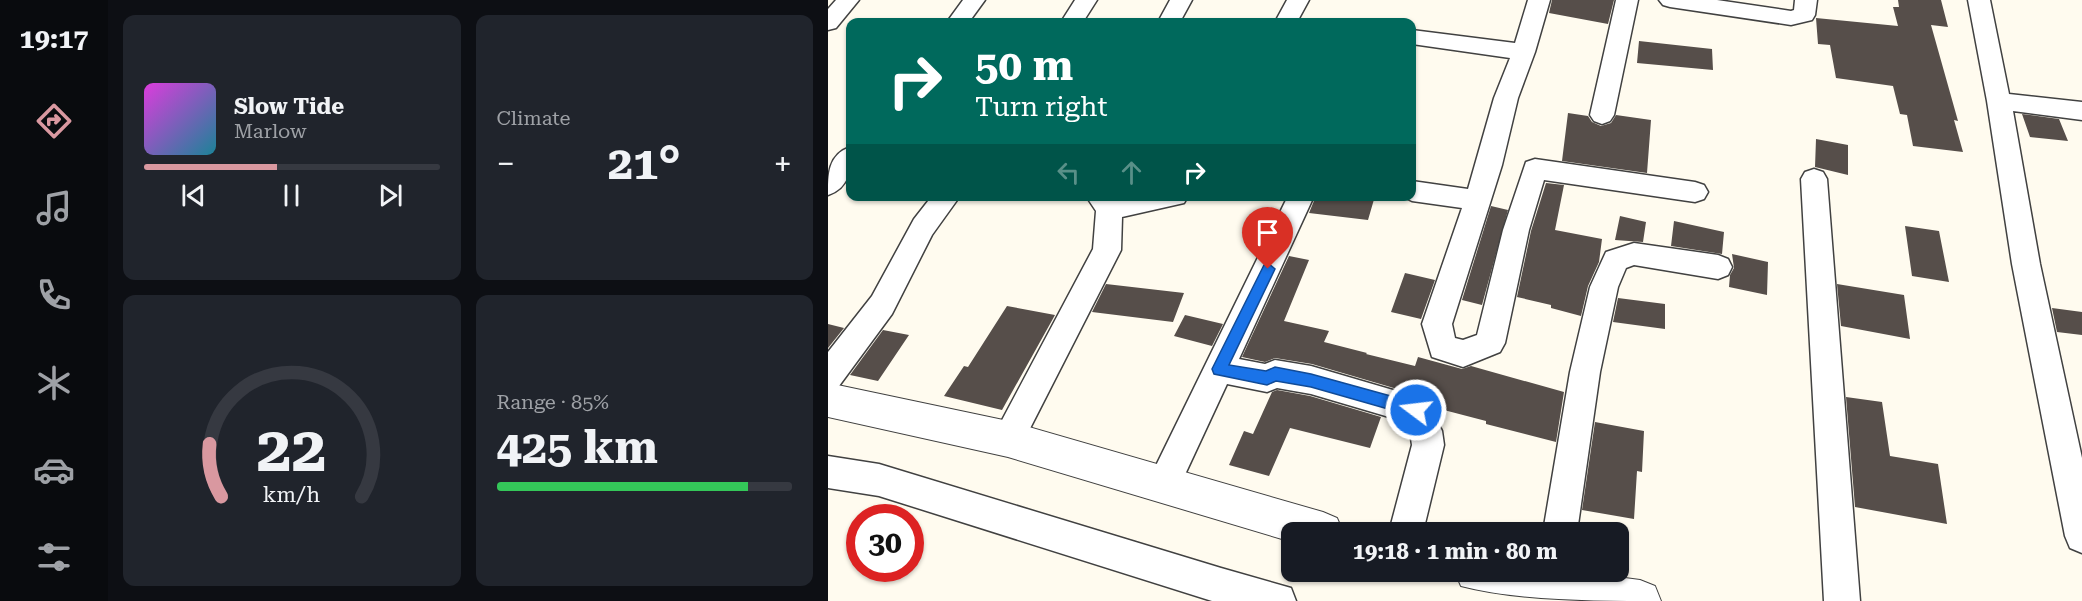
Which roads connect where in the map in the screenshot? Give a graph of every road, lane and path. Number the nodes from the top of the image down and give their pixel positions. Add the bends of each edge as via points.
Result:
1 (848, 0) edge
2 (974, 0) edge
3 (1086, 0) edge
4 (1181, 0) edge
5 (1298, 0) edge
6 (1539, 0) edge
7 (1627, 0) edge
8 (1670, 0) edge
9 (1806, 0) edge
10 (1979, 0) edge
11 (961, 18) edge
12 (1075, 18) edge
13 (1170, 18) edge
14 (1288, 18) edge
15 (828, 23) edge
16 (1416, 38) edge
17 (1524, 52) junction
18 (1999, 102) junction
19 (2082, 111) edge
20 (1602, 115) dead end
21 (846, 162) edge
22 (1814, 179) dead end
23 (828, 185) edge
24 (1416, 192) edge
25 (1695, 192) dead end
26 (1477, 200) junction
27 (943, 201) edge
28 (1299, 201) edge
29 (1104, 202) edge
30 (1718, 267) dead end
31 (1219, 369) junction
32 (828, 376) edge
33 (828, 400) edge
34 (1008, 439) junction
35 (828, 472) edge
36 (1163, 484) junction
37 (1290, 522) edge
38 (1409, 522) edge
39 (1562, 522) edge
40 (2082, 536) edge
41 (1561, 582) edge
42 (1278, 601) edge
43 (1640, 601) edge
44 (1842, 601) edge

1 - 15 street
2 - 11 street
3 - 12 street
4 - 13 street
5 - 14 street
6 - 17 street
7 - 20 street
8 - 9 street via 1791,18 1804,15
10 - 18 street
16 - 17 street
17 - 26 street via 1506,98
18 - 19 street
18 - 40 street via 2026,264
21 - 23 street
22 - 44 street
24 - 26 street
25 - 26 street via 1535,169 1516,230 1490,343 1463,354 1442,348 1437,324
27 - 32 street via 923,227 882,305
28 - 31 street
29 - 34 street via 1107,250
30 - 39 street via 1634,254 1616,260 1604,287 1585,372
31 - 36 street
31 - 38 street via 1267,378 1275,374 1311,380 1416,410 1428,445
33 - 34 street
34 - 36 street
35 - 42 street via 879,480
36 - 37 street
41 - 43 street

